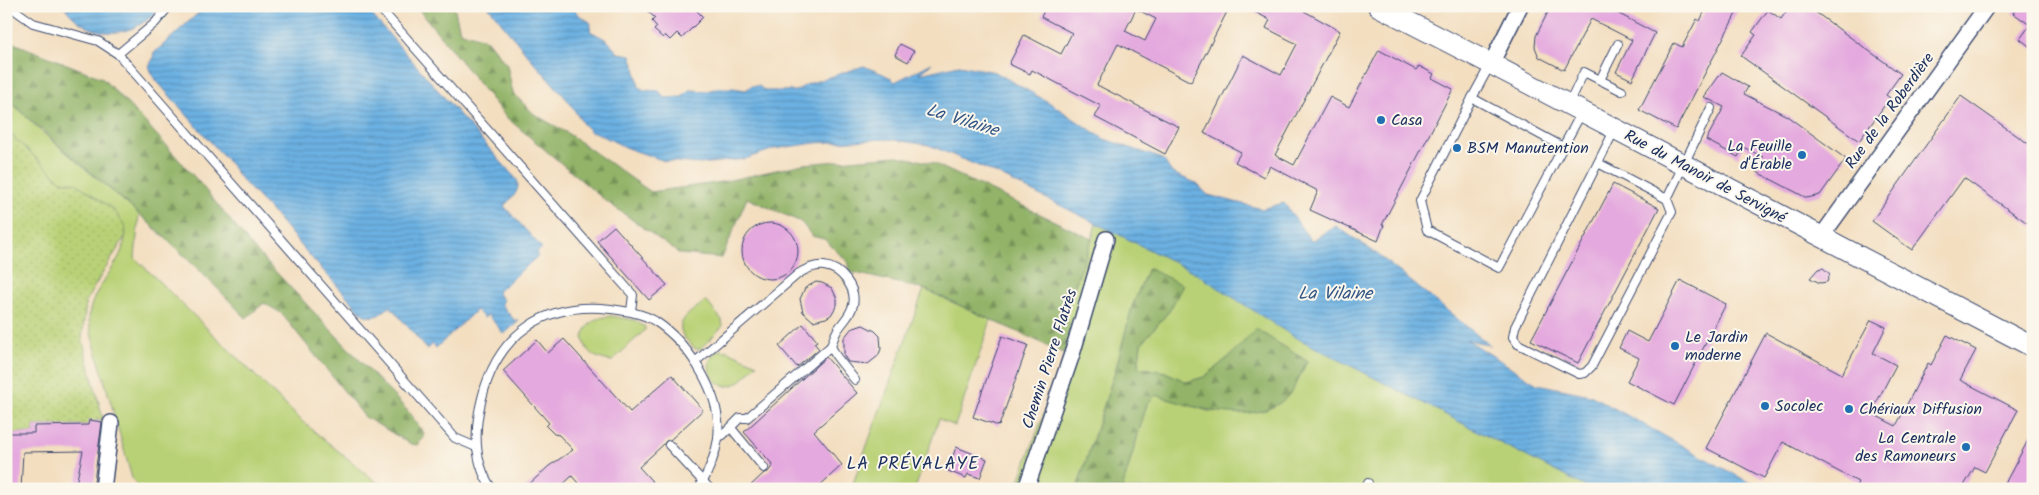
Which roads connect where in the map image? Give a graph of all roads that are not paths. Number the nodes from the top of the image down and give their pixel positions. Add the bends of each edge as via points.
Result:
1 (9, 6) edge
2 (169, 6) edge
3 (378, 6) edge
4 (1378, 6) edge
5 (1520, 6) edge
6 (1988, 6) edge
7 (1618, 44) dead end
8 (118, 54) junction
9 (1491, 64) junction
10 (1600, 80) junction
11 (1622, 92) dead end
12 (1472, 98) junction
13 (1575, 108) junction
14 (1711, 108) dead end
15 (1615, 129) junction
16 (1563, 147) junction
17 (1598, 162) junction
18 (1683, 165) junction
19 (1667, 199) junction
20 (1821, 236) junction
21 (1106, 239) dead end
22 (631, 311) junction
23 (831, 346) junction
24 (2033, 347) edge
25 (695, 362) junction
26 (855, 380) dead end
27 (111, 423) dead end
28 (731, 428) junction
29 (718, 437) junction
30 (669, 445) dead end
31 (476, 447) junction
32 (764, 468) dead end
33 (701, 485) edge
34 (103, 489) edge
35 (492, 489) edge
36 (710, 489) edge
37 (1026, 489) edge

1 - 8 lane via 34,22 98,41
2 - 8 lane via 155,23
3 - 22 lane via 633,295
4 - 9 street, Rue du Manoir de Servigné
5 - 9 street
6 - 20 street, Rue de la Roberdière
7 - 10 lane
8 - 31 lane via 455,438
9 - 12 lane
9 - 13 street, Rue du Manoir de Servigné
10 - 11 lane
10 - 13 lane via 1584,72
12 - 16 lane
12 - 16 lane via 1420,201 1428,230 1499,268
13 - 15 street, Rue du Manoir de Servigné
13 - 16 lane
14 - 18 lane
15 - 17 lane
15 - 18 street, Rue du Manoir de Servigné
17 - 19 lane
17 - 19 lane via 1515,327 1513,337 1518,344 1579,374 1585,373 1592,366 1672,212
18 - 19 lane
18 - 20 street, Rue du Manoir de Servigné
20 - 24 street, Rue du Manoir de Servigné
21 - 37 street, Chemin Pierre Flatrès via 1073,351
22 - 25 lane via 654,320 680,342
22 - 31 lane via 578,308 550,315 513,338 500,354 487,380 477,418
23 - 25 lane via 836,332 851,312 854,303 852,293 849,283 834,270 824,266 813,267 798,274
23 - 26 lane
23 - 28 lane via 748,418 740,418
25 - 29 lane via 711,391
27 - 34 street
28 - 29 lane
28 - 32 lane
29 - 33 lane via 710,471
30 - 33 lane
31 - 35 lane via 480,466
33 - 36 lane

